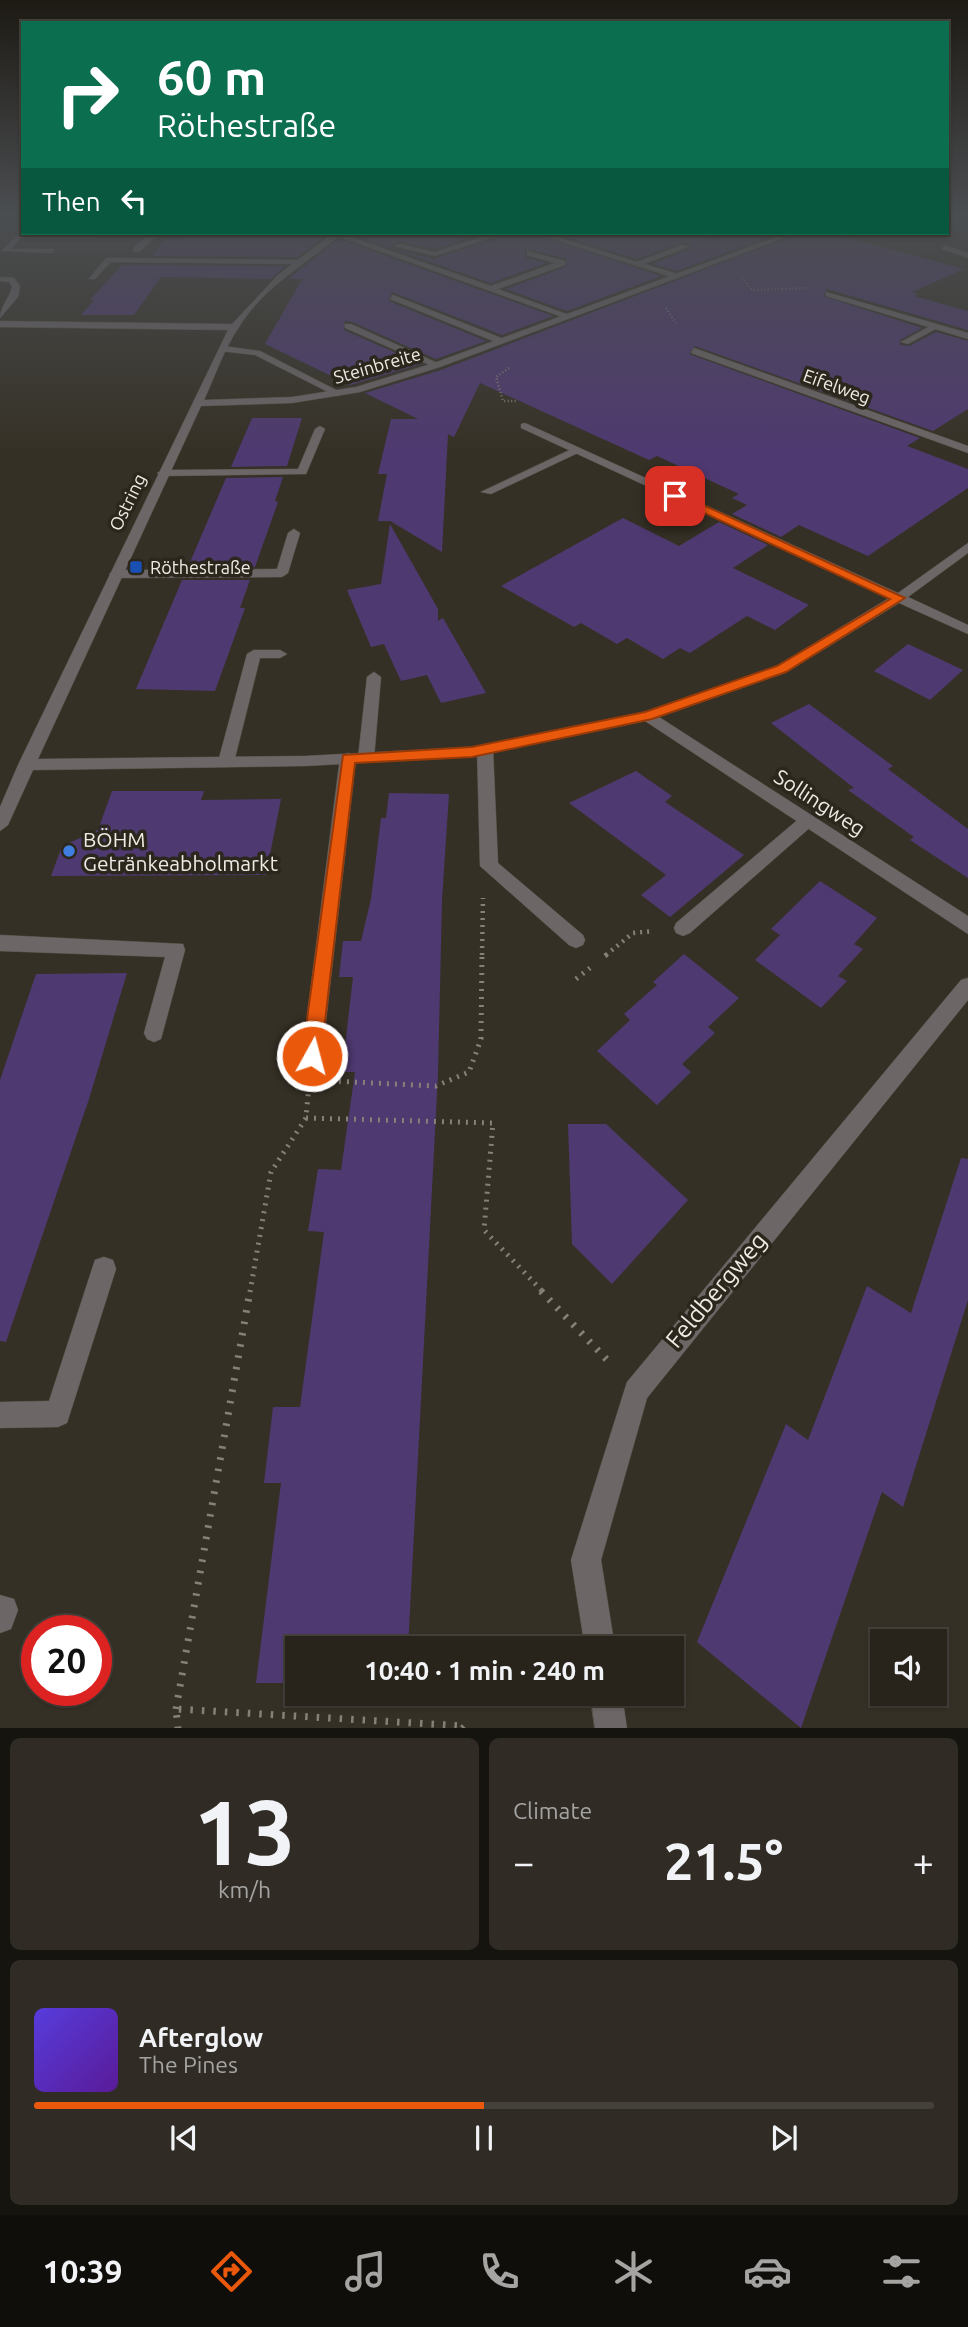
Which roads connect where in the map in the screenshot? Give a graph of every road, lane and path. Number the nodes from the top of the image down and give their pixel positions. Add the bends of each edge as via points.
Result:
1 (15, 297) edge
2 (259, 297) edge
3 (393, 297) dead end
4 (512, 297) edge
5 (620, 297) edge
6 (838, 297) edge
7 (0, 315) edge
8 (568, 316) junction
9 (926, 323) junction
10 (0, 324) edge
11 (348, 326) dead end
12 (937, 326) junction
13 (234, 327) junction
14 (968, 336) edge
15 (503, 340) junction
16 (223, 349) junction
17 (694, 351) dead end
18 (437, 365) junction
19 (340, 394) junction
20 (197, 402) junction
21 (525, 426) joint
22 (320, 429) dead end
23 (576, 450) junction
24 (968, 450) edge
25 (163, 473) junction
26 (487, 492) dead end
27 (294, 533) dead end
28 (968, 547) edge
29 (115, 574) junction
30 (899, 598) junction
31 (968, 630) edge
32 (280, 654) dead end
33 (374, 677) dead end
34 (647, 716) junction
35 (485, 749) junction
36 (357, 758) junction
37 (226, 762) junction
38 (26, 765) junction
39 (807, 821) junction
40 (0, 825) edge
41 (489, 866) junction
42 (968, 926) edge
43 (683, 928) joint
44 (576, 940) dead end
45 (0, 943) edge
46 (576, 979) dead end
47 (968, 986) edge
48 (154, 1033) dead end
49 (312, 1056) joint
50 (310, 1080) junction
51 (306, 1118) junction
52 (104, 1269) dead end
53 (636, 1391) junction
54 (0, 1415) edge
55 (0, 1610) edge
56 (0, 1618) edge
57 (598, 1636) edge
58 (608, 1706) edge
59 (176, 1709) junction
60 (178, 1728) edge
61 (462, 1728) edge
62 (611, 1728) edge

1 - 7 street
2 - 13 street, Ostring
3 - 15 street
4 - 8 street
5 - 8 street, Steinbreite
6 - 9 street
8 - 15 street, Steinbreite
9 - 12 street
9 - 12 street via 902,340
10 - 13 street
11 - 18 street
12 - 14 street
13 - 16 street, Ostring
15 - 18 street, Steinbreite
15 - 21 path via 517,363 496,377 503,401 517,401
16 - 19 street via 257,352
16 - 20 street, Ostring
17 - 24 street, Eifelweg
18 - 19 street, Steinbreite
19 - 20 street, Steinbreite
20 - 25 street, Ostring
21 - 23 street
22 - 25 street via 302,472
23 - 26 street
23 - 30 street
25 - 29 street, Ostring
27 - 29 street via 282,573
28 - 30 street
29 - 38 street, Ostring
30 - 31 street
30 - 34 street via 782,669
32 - 37 street via 254,654
33 - 36 street
34 - 35 street
34 - 39 street, Sollingweg
35 - 36 street
35 - 41 street
36 - 37 street
36 - 49 street
37 - 38 street
38 - 40 street, Ostring
39 - 42 street, Sollingweg
39 - 43 street
41 - 44 street
41 - 50 path via 482,905 481,1039 469,1072 436,1086
43 - 46 path via 633,933
45 - 48 street via 176,950
47 - 53 street, Feldbergweg
49 - 50 path
50 - 51 path
51 - 53 path via 493,1123 484,1230
51 - 59 path via 271,1172
52 - 54 street via 58,1414
53 - 57 street, Feldbergweg via 586,1560
55 - 56 street
58 - 62 street
59 - 60 path
59 - 61 path via 465,1726

